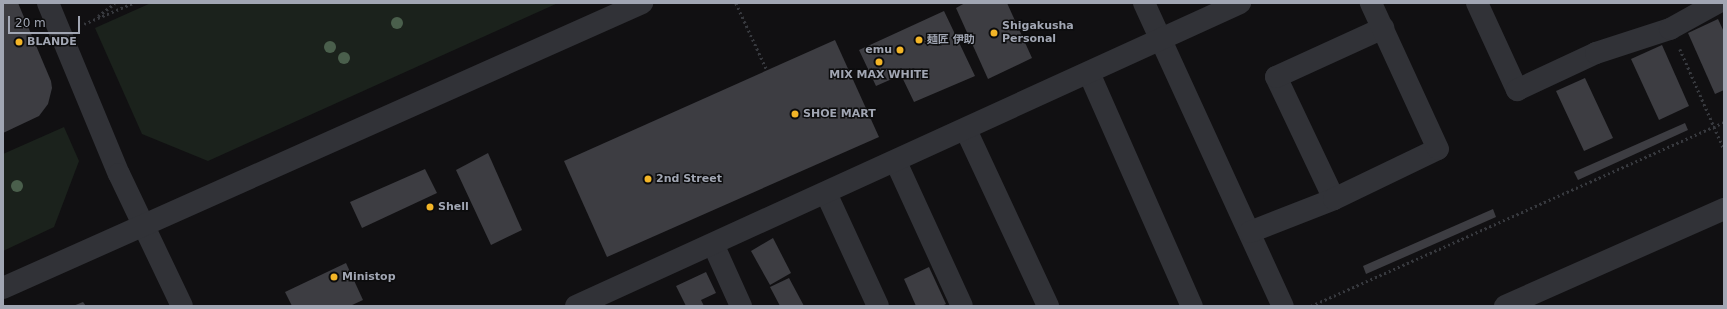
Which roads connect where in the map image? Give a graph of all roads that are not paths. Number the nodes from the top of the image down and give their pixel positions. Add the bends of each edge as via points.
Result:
1 (48, 3) edge
2 (642, 3) edge
3 (1144, 3) edge
4 (1240, 3) edge
5 (1370, 3) edge
6 (1477, 3) edge
7 (1717, 3) edge
8 (1383, 28) junction
9 (1161, 39) junction
10 (1089, 73) junction
11 (966, 130) junction
12 (896, 162) junction
13 (826, 194) junction
14 (1334, 199) junction
15 (1724, 209) edge
16 (143, 225) junction
17 (1250, 232) junction
18 (713, 244) junction
19 (3, 288) edge
20 (590, 303) edge
21 (182, 306) edge
22 (741, 306) edge
23 (878, 306) edge
24 (962, 306) edge
25 (1048, 306) edge
26 (1192, 306) edge
27 (1283, 306) edge
28 (1505, 306) edge

1 - 16 street
2 - 16 street
3 - 9 street
4 - 9 street
5 - 8 street
6 - 7 street via 1517,90 1596,53 1670,29
8 - 14 street via 1438,149
8 - 14 street via 1276,77
9 - 10 street
9 - 17 street
10 - 11 street
10 - 26 street
11 - 12 street
11 - 25 street
12 - 13 street
12 - 24 street
13 - 18 street
13 - 23 street
14 - 17 street
15 - 28 street
16 - 19 street
16 - 21 street
17 - 27 street
18 - 20 street
18 - 22 street

